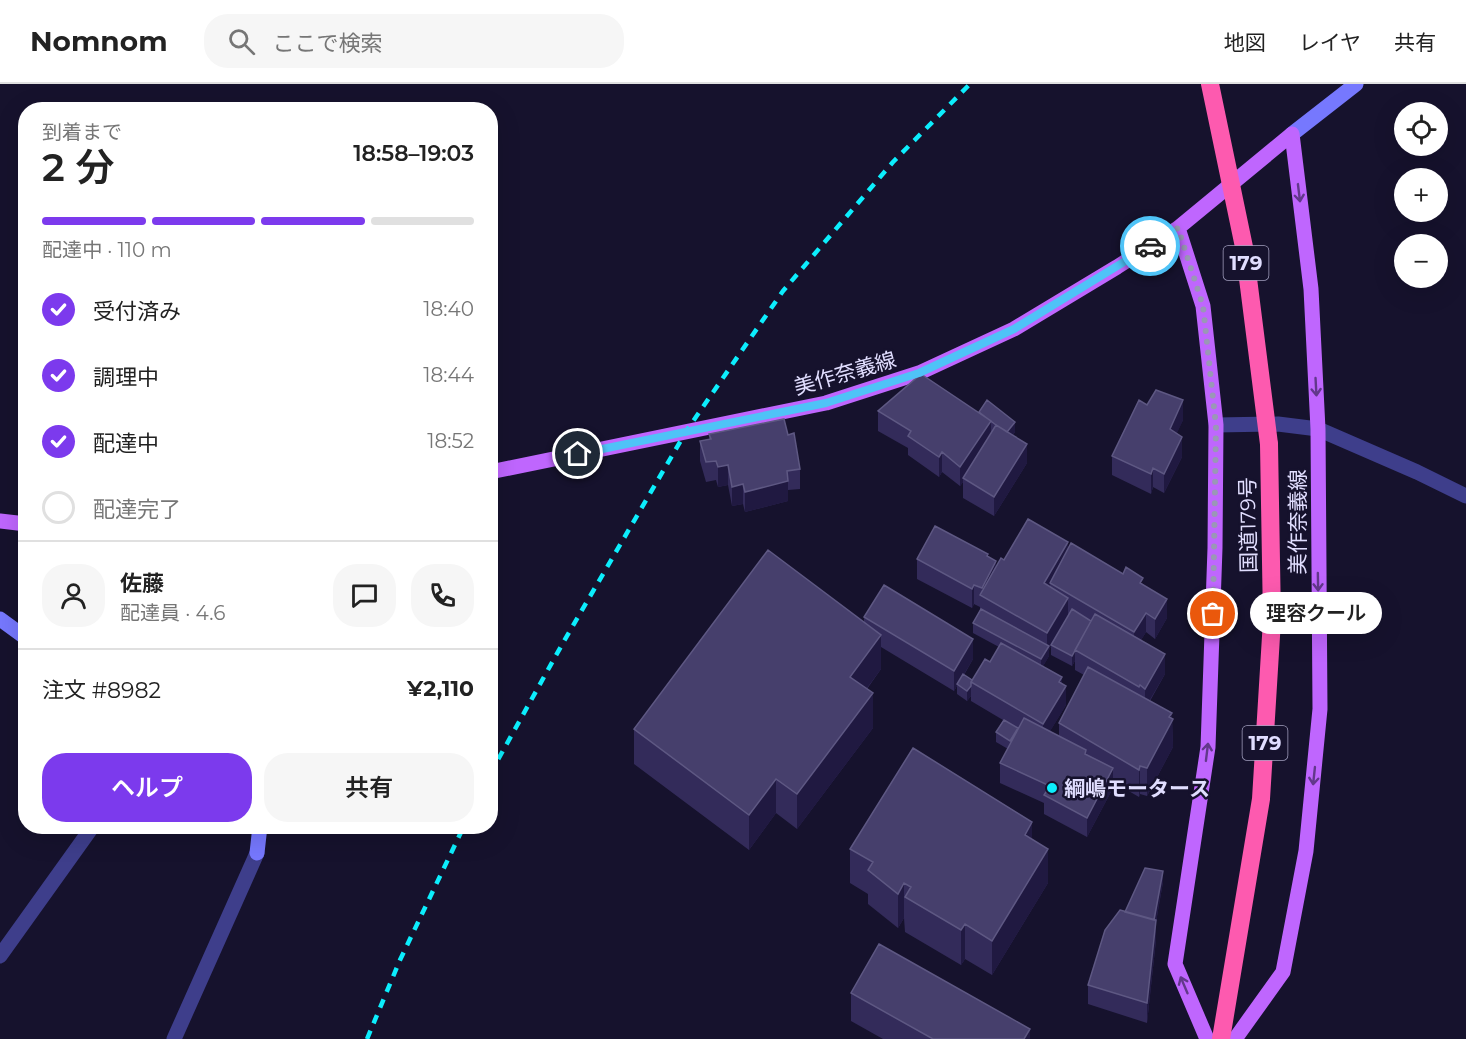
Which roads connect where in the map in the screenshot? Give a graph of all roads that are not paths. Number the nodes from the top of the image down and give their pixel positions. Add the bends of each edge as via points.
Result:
1 (1210, 84) edge
2 (1356, 84) edge
3 (1292, 134) junction
4 (1178, 228) junction
5 (1216, 426) junction
6 (1318, 429) junction
7 (498, 470) edge
8 (1466, 495) edge
9 (0, 521) edge
10 (18, 523) edge
11 (0, 619) edge
12 (18, 632) edge
13 (87, 834) edge
14 (259, 834) edge
15 (0, 956) edge
16 (174, 1039) edge
17 (1207, 1039) edge
18 (1221, 1039) edge
19 (1235, 1039) edge

1 - 18 highway, 国道179号 / 179, bridge via 1244,247 1269,444 1272,620 1261,799
2 - 3 street
3 - 4 main road, 美作奈義線
3 -> 6 main road, 美作奈義線 via 1311,289
4 - 5 main road via 1203,306
4 - 7 main road, 美作奈義線 via 1014,329 919,373 826,403
5 - 6 street via 1278,424
17 -> 5 main road via 1175,964 1208,747
6 - 8 street
6 -> 19 main road, 美作奈義線 via 1320,709 1306,851 1283,972
9 - 10 main road
11 - 12 street
13 - 15 street
14 - 16 street via 256,853

